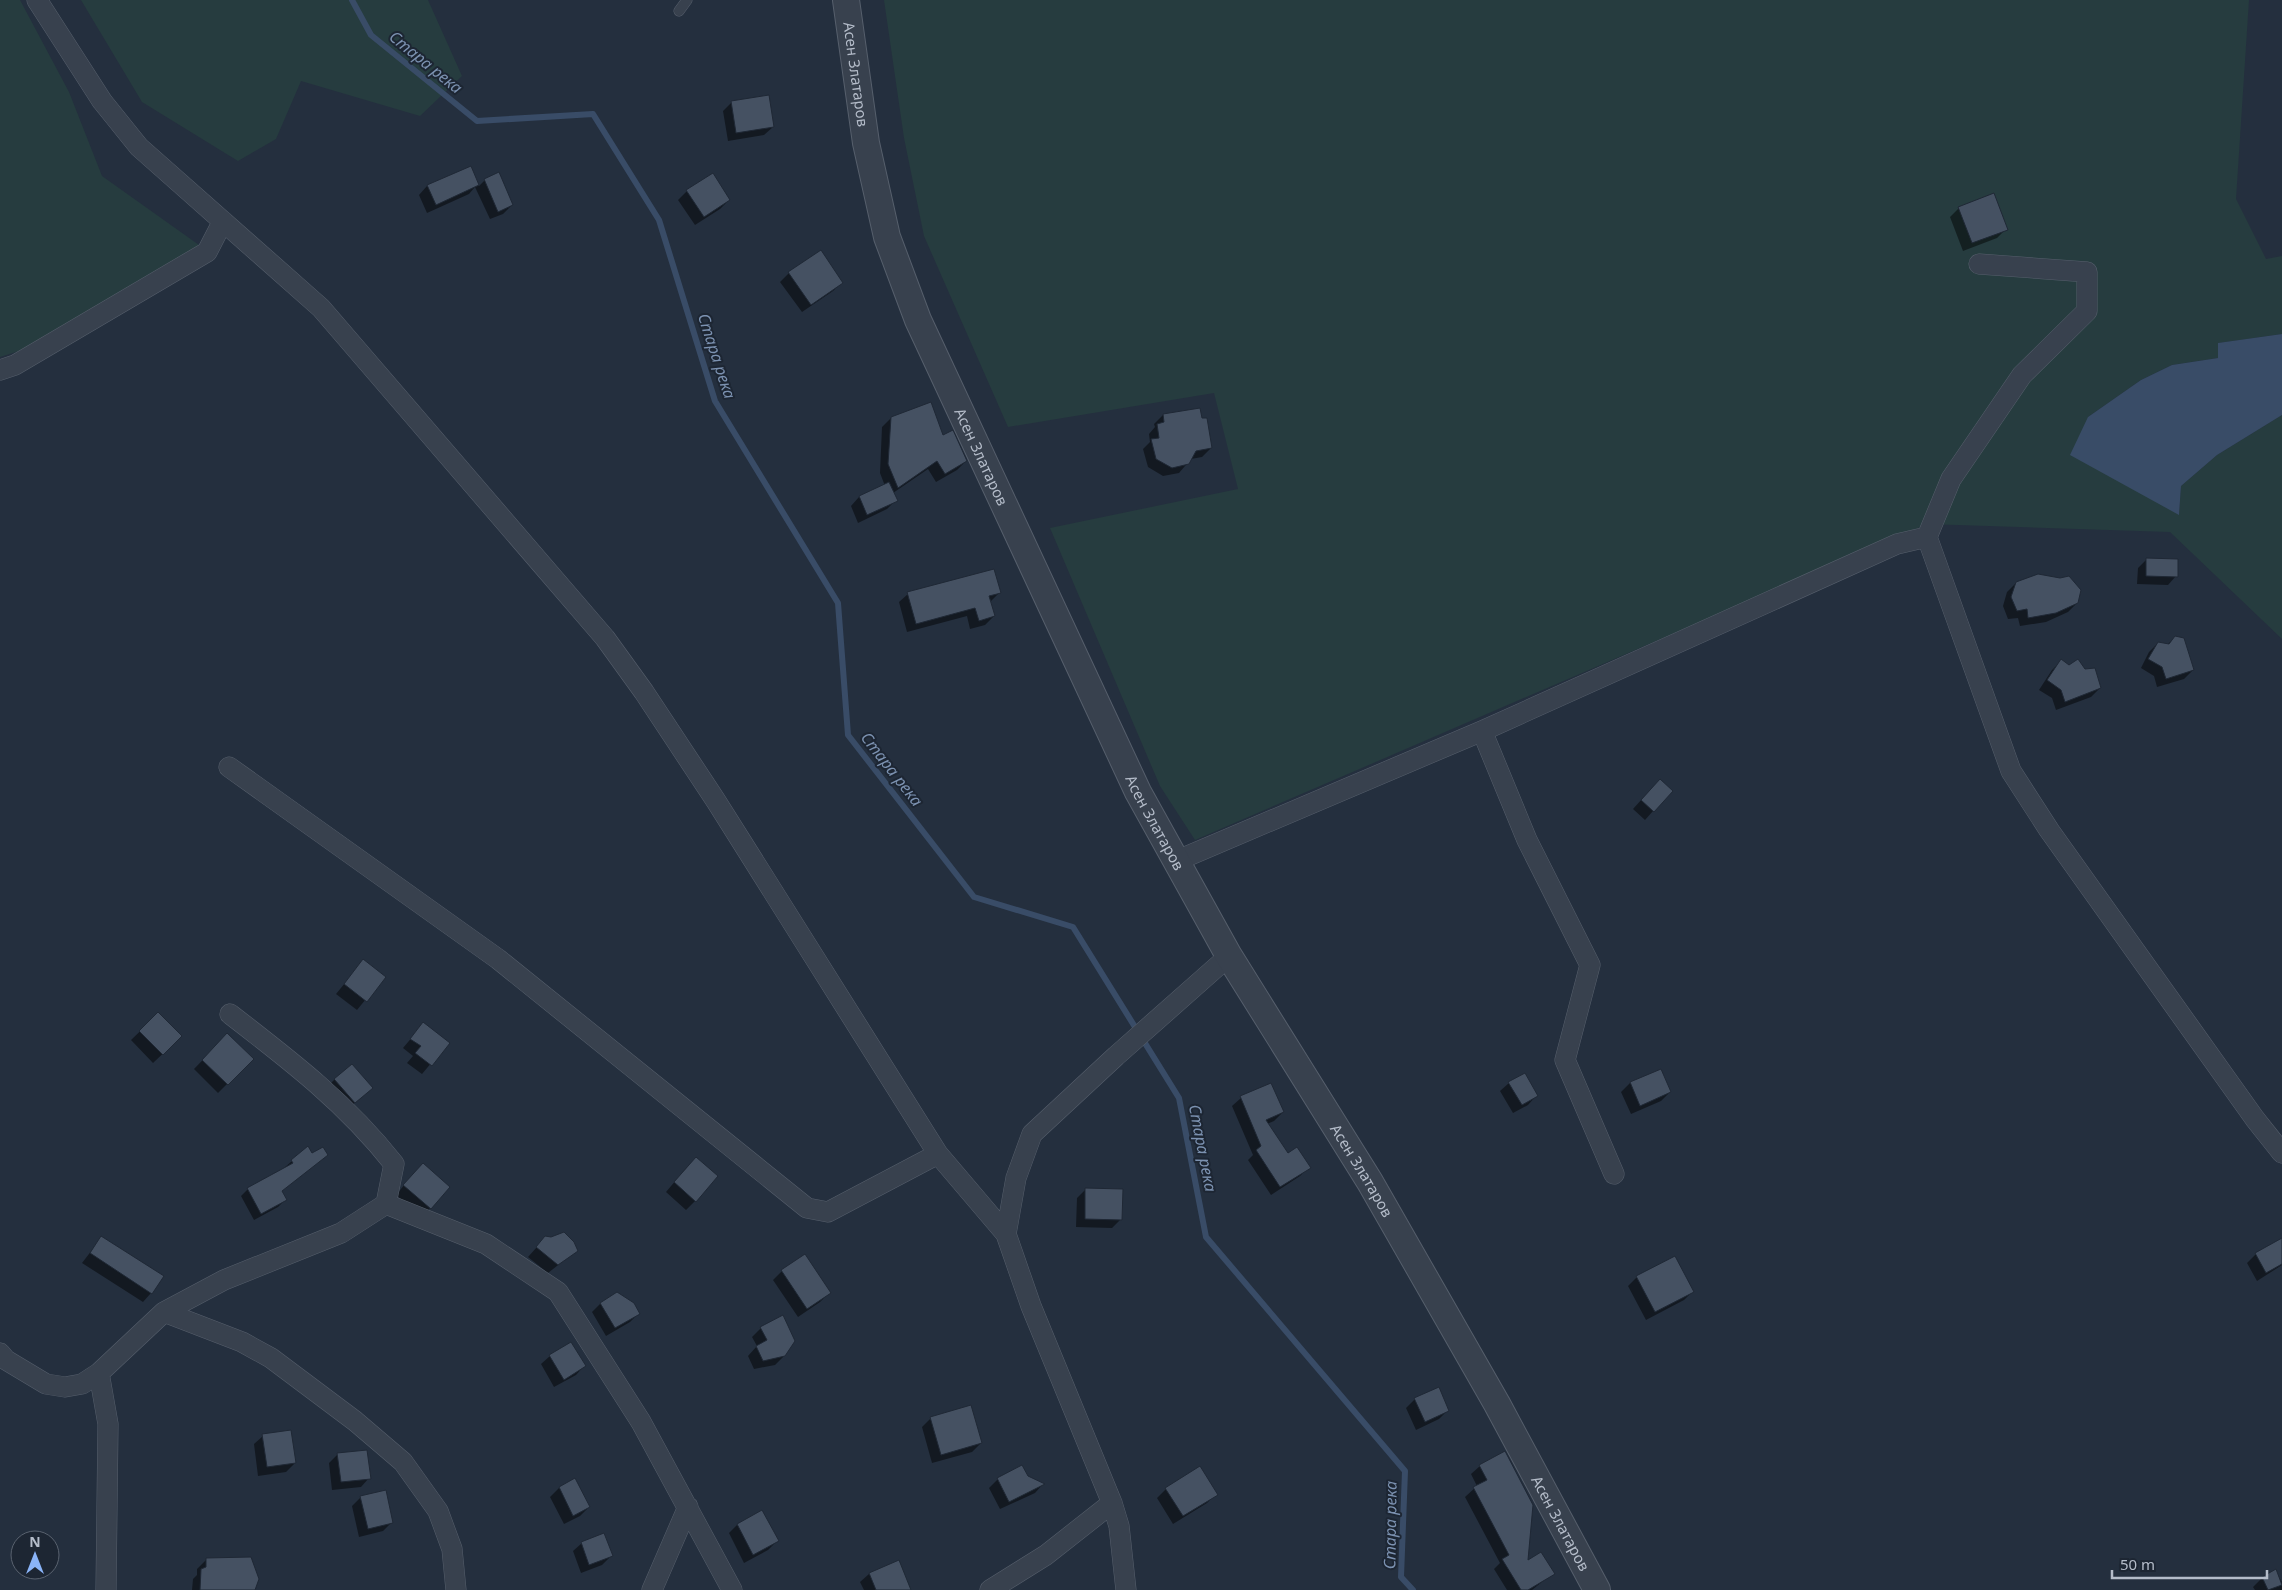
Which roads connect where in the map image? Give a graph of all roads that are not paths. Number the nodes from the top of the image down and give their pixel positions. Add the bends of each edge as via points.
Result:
1 (37, 0) edge
2 (687, 0) edge
3 (846, 0) edge
4 (679, 10) dead end
5 (223, 221) junction
6 (1979, 264) dead end
7 (0, 370) edge
8 (1927, 537) junction
9 (1482, 731) junction
10 (229, 766) dead end
11 (1176, 861) junction
12 (1229, 956) junction
13 (230, 1014) dead end
14 (2282, 1153) edge
15 (938, 1154) junction
16 (1614, 1174) dead end
17 (386, 1204) junction
18 (1006, 1234) junction
19 (164, 1312) junction
20 (0, 1353) edge
21 (99, 1373) junction
22 (1112, 1503) junction
23 (688, 1507) junction
24 (106, 1590) edge
25 (456, 1590) edge
26 (652, 1590) edge
27 (732, 1590) edge
28 (990, 1590) edge
29 (1126, 1590) edge
30 (1596, 1590) edge

1 - 5 street via 102,101 139,147
2 - 4 lane
3 - 11 street, Асен Златаров via 866,143 887,237 918,320 1138,792
5 - 7 street via 207,252 15,365
5 - 15 street via 321,308 605,638 716,801
6 - 8 street via 2087,272 2087,311 2022,375 1951,479
8 - 9 street via 1898,544
8 - 14 street via 2010,771 2071,862
9 - 11 street
9 - 16 street via 1527,840 1590,965 1565,1060
10 - 15 street via 498,959 807,1208 828,1212
11 - 12 street, Асен Златаров
12 - 18 street via 1032,1134 1016,1178
12 - 30 street, Асен Златаров via 1370,1182 1497,1404
13 - 17 street via 311,1077 373,1137 394,1164
15 - 18 street
17 - 19 street via 341,1233 224,1280
17 - 23 street via 486,1244 558,1292 641,1422
18 - 22 street via 1031,1306
19 - 21 street
19 - 25 street via 242,1342 271,1358 403,1462 438,1511 452,1549
20 - 21 street via 46,1384 65,1388 82,1384
21 - 24 street via 108,1424
22 - 28 street via 1046,1555
22 - 29 street via 1119,1526
23 - 26 street
23 - 27 street

